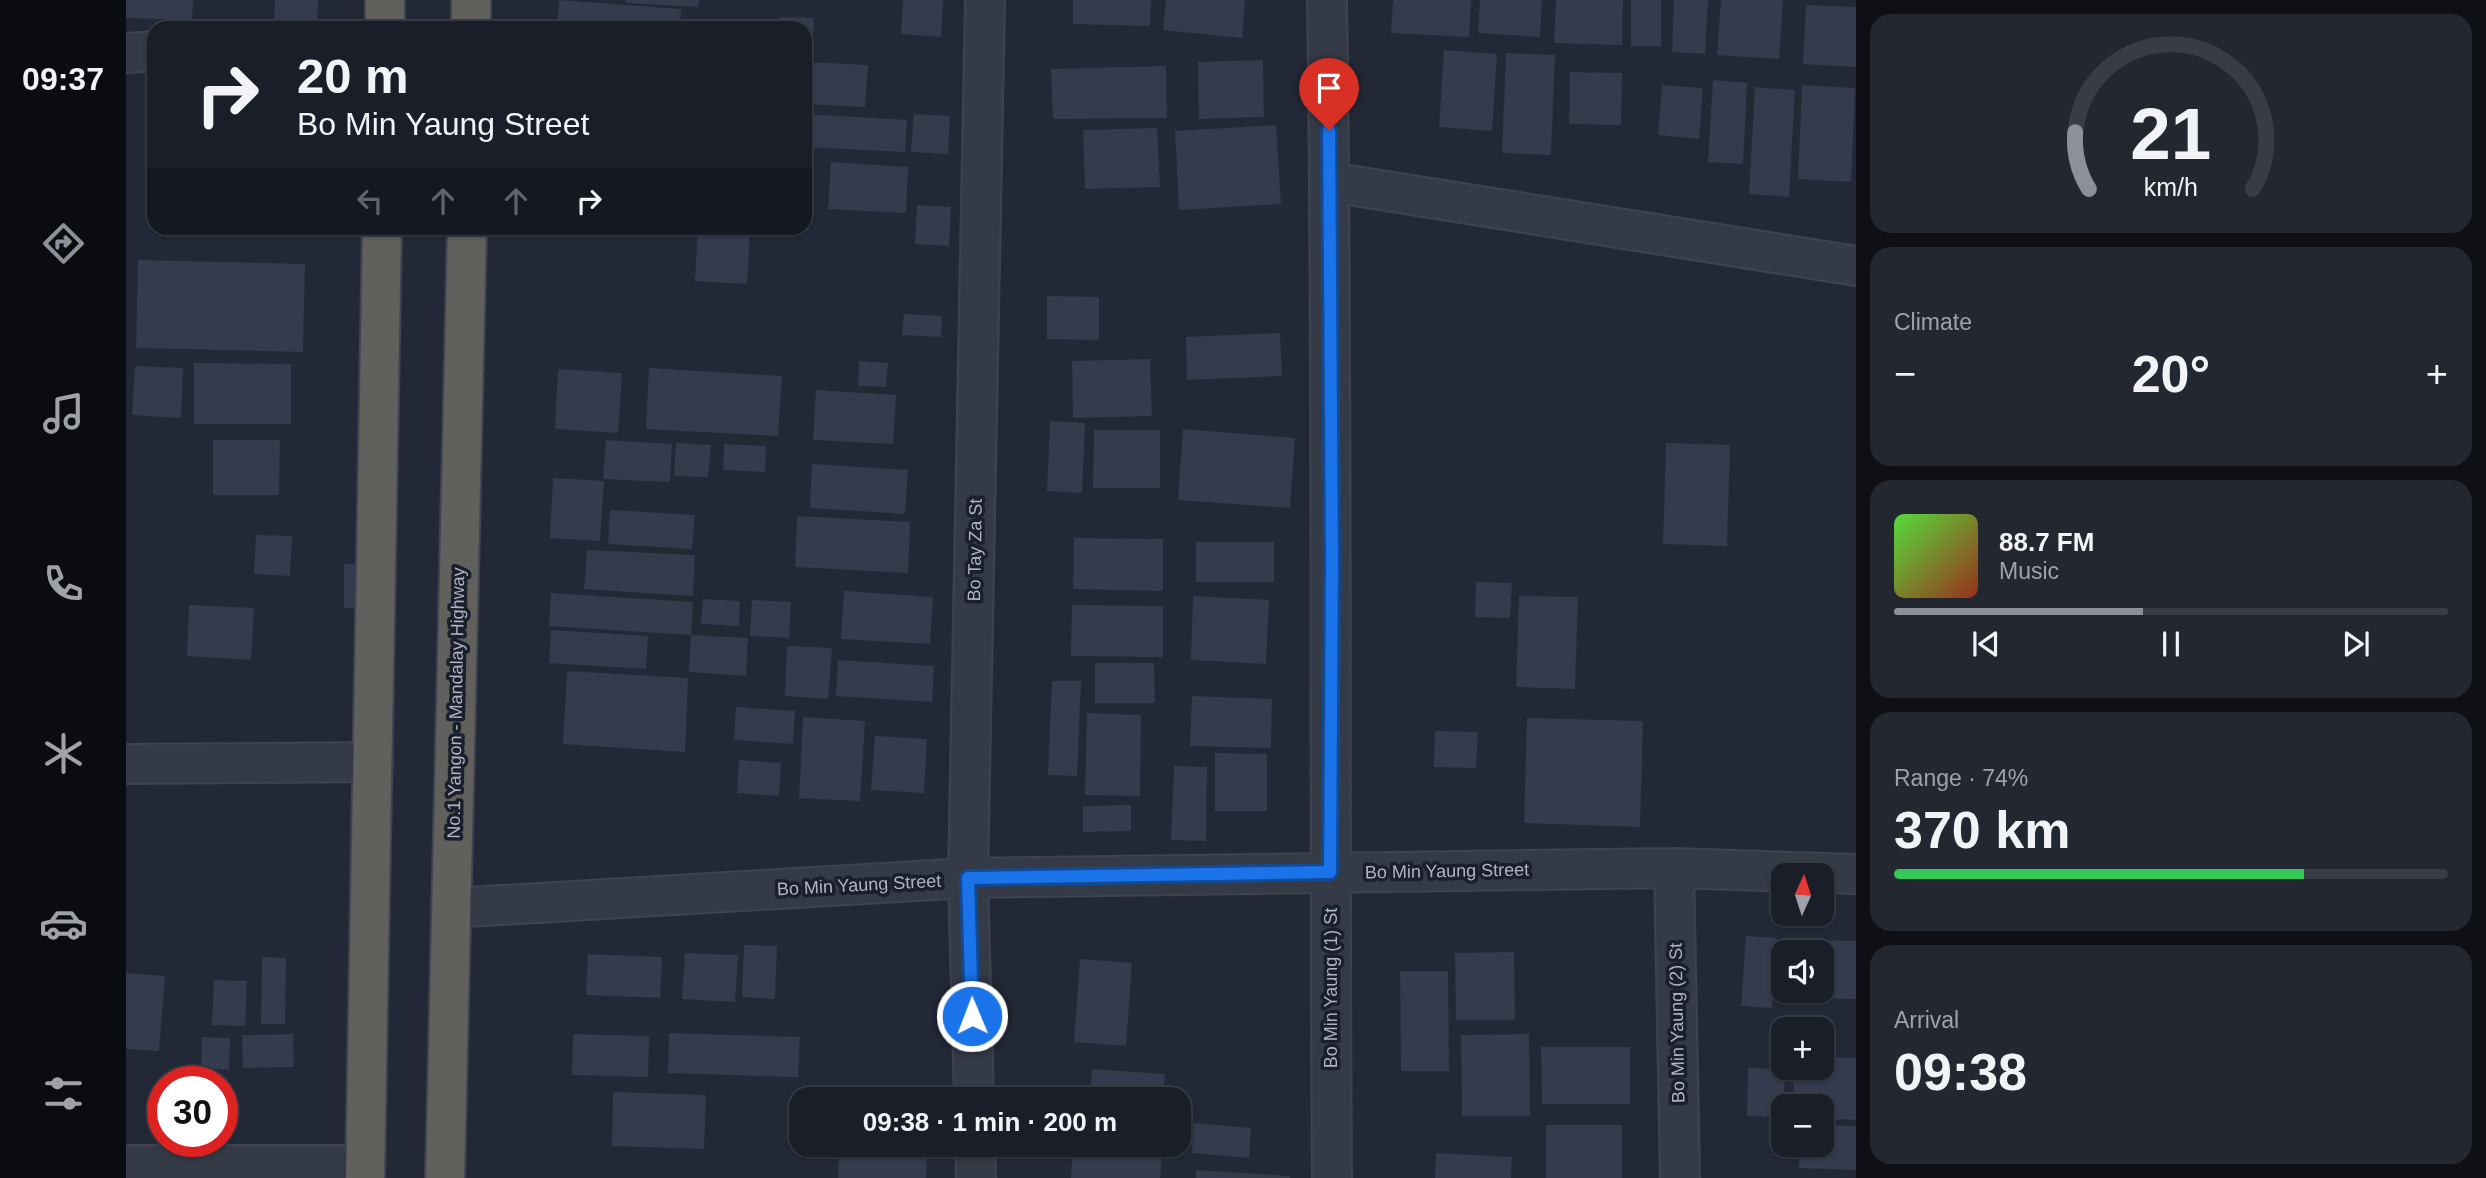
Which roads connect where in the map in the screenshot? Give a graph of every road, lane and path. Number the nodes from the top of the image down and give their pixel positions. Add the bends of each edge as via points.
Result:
1 (385, 0) edge
2 (471, 0) edge
3 (985, 0) edge
4 (1327, 0) edge
5 (385, 21) edge
6 (471, 21) edge
7 (147, 52) edge
8 (126, 53) edge
9 (1330, 182) junction
10 (382, 235) edge
11 (467, 235) edge
12 (1856, 265) edge
13 (373, 762) junction
14 (126, 764) edge
15 (1674, 868) junction
16 (1330, 872) junction
17 (1856, 874) edge
18 (968, 878) junction
19 (451, 908) junction
20 (974, 1087) edge
21 (975, 1157) edge
22 (126, 1165) edge
23 (365, 1172) edge
24 (445, 1178) edge
25 (976, 1178) edge
26 (1332, 1178) edge
27 (1680, 1178) edge

1 - 5 highway
2 - 6 highway
3 - 18 street, Bo Tay Za St
4 - 9 street, Bo Min Yaung (1) St
7 - 8 street
9 - 12 street
9 - 16 street, Bo Min Yaung (1) St
10 - 13 highway
11 - 19 highway, No.1 Yangon - Mandalay Highway
13 - 14 street
13 - 23 highway
15 - 16 street, Bo Min Yaung Street
15 - 17 street, Bo Min Yaung Street
15 - 27 street, Bo Min Yaung (2) St
16 - 18 street, Bo Min Yaung Street
16 - 26 street, Bo Min Yaung (1) St
18 - 19 street, Bo Min Yaung Street
18 - 20 street, Bo Tay Za St
19 - 24 highway, No.1 Yangon - Mandalay Highway
21 - 25 street
22 - 23 street

